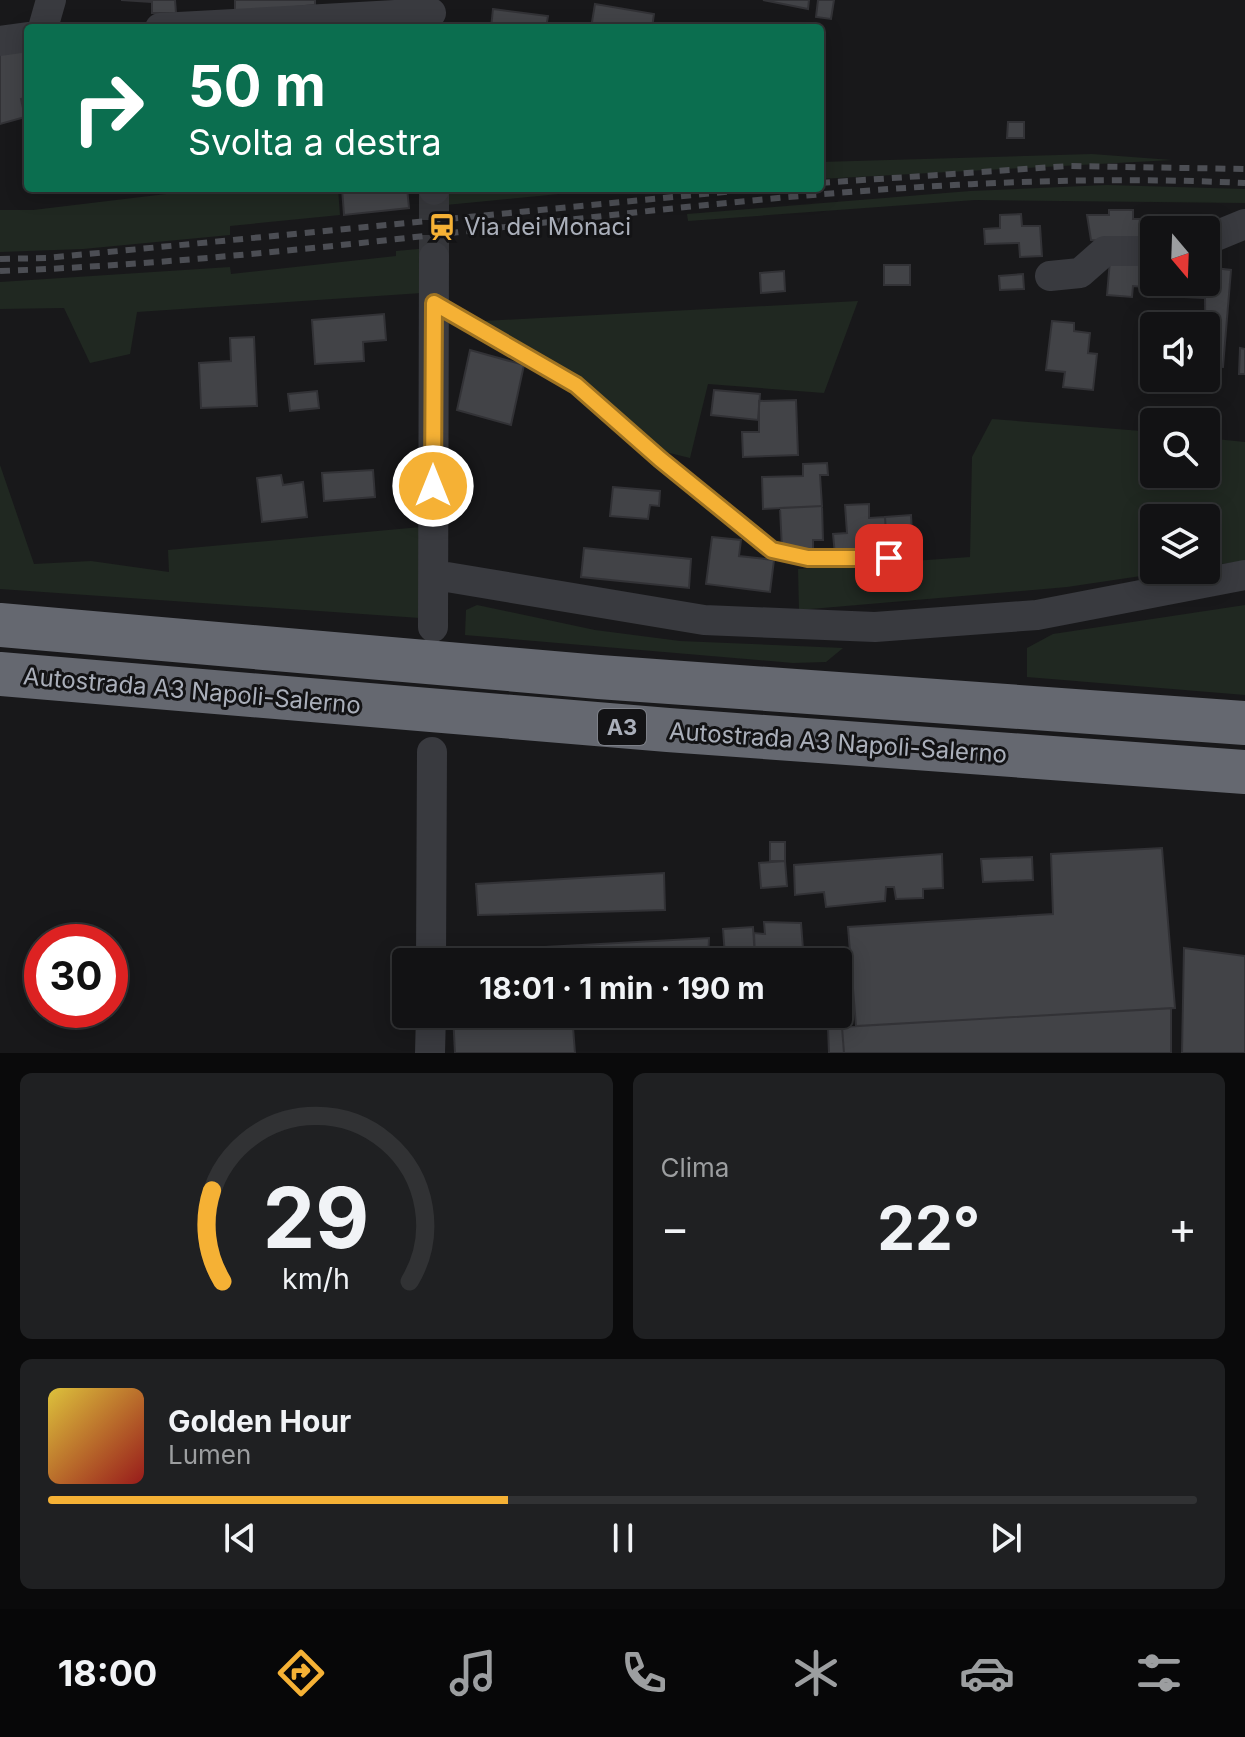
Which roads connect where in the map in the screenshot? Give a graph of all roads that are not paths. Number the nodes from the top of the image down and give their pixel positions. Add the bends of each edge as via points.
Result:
1 (51, 0) edge
2 (431, 14) edge
3 (44, 24) edge
4 (237, 24) edge
5 (24, 38) edge
6 (0, 41) edge
7 (1245, 224) edge
8 (1220, 234) edge
9 (1140, 251) edge
10 (434, 257) tunnel mouth
11 (1050, 276) dead end
12 (434, 303) junction
13 (889, 558) dead end
14 (435, 575) junction
15 (1245, 575) edge
16 (1179, 587) junction
17 (1245, 590) edge
18 (0, 625) edge
19 (433, 627) dead end
20 (0, 674) edge
21 (1245, 723) edge
22 (432, 752) dead end
23 (1245, 772) edge
24 (431, 948) edge
25 (431, 1028) edge
26 (430, 1053) edge

1 - 3 street
2 - 4 street
5 - 6 street
7 - 8 street
9 - 11 street via 1105,251 1080,273
10 - 12 street
12 - 13 lane via 576,385 772,550 808,558
12 - 14 street
14 - 16 street via 704,620 875,627 1037,615
14 - 19 street
15 - 16 street
16 - 17 lane
18 - 21 highway, Autostrada A3 Napoli-Salerno / A3 via 599,677
20 - 23 highway, Autostrada A3 Napoli-Salerno / A3 via 558,722
22 - 24 street
25 - 26 street

